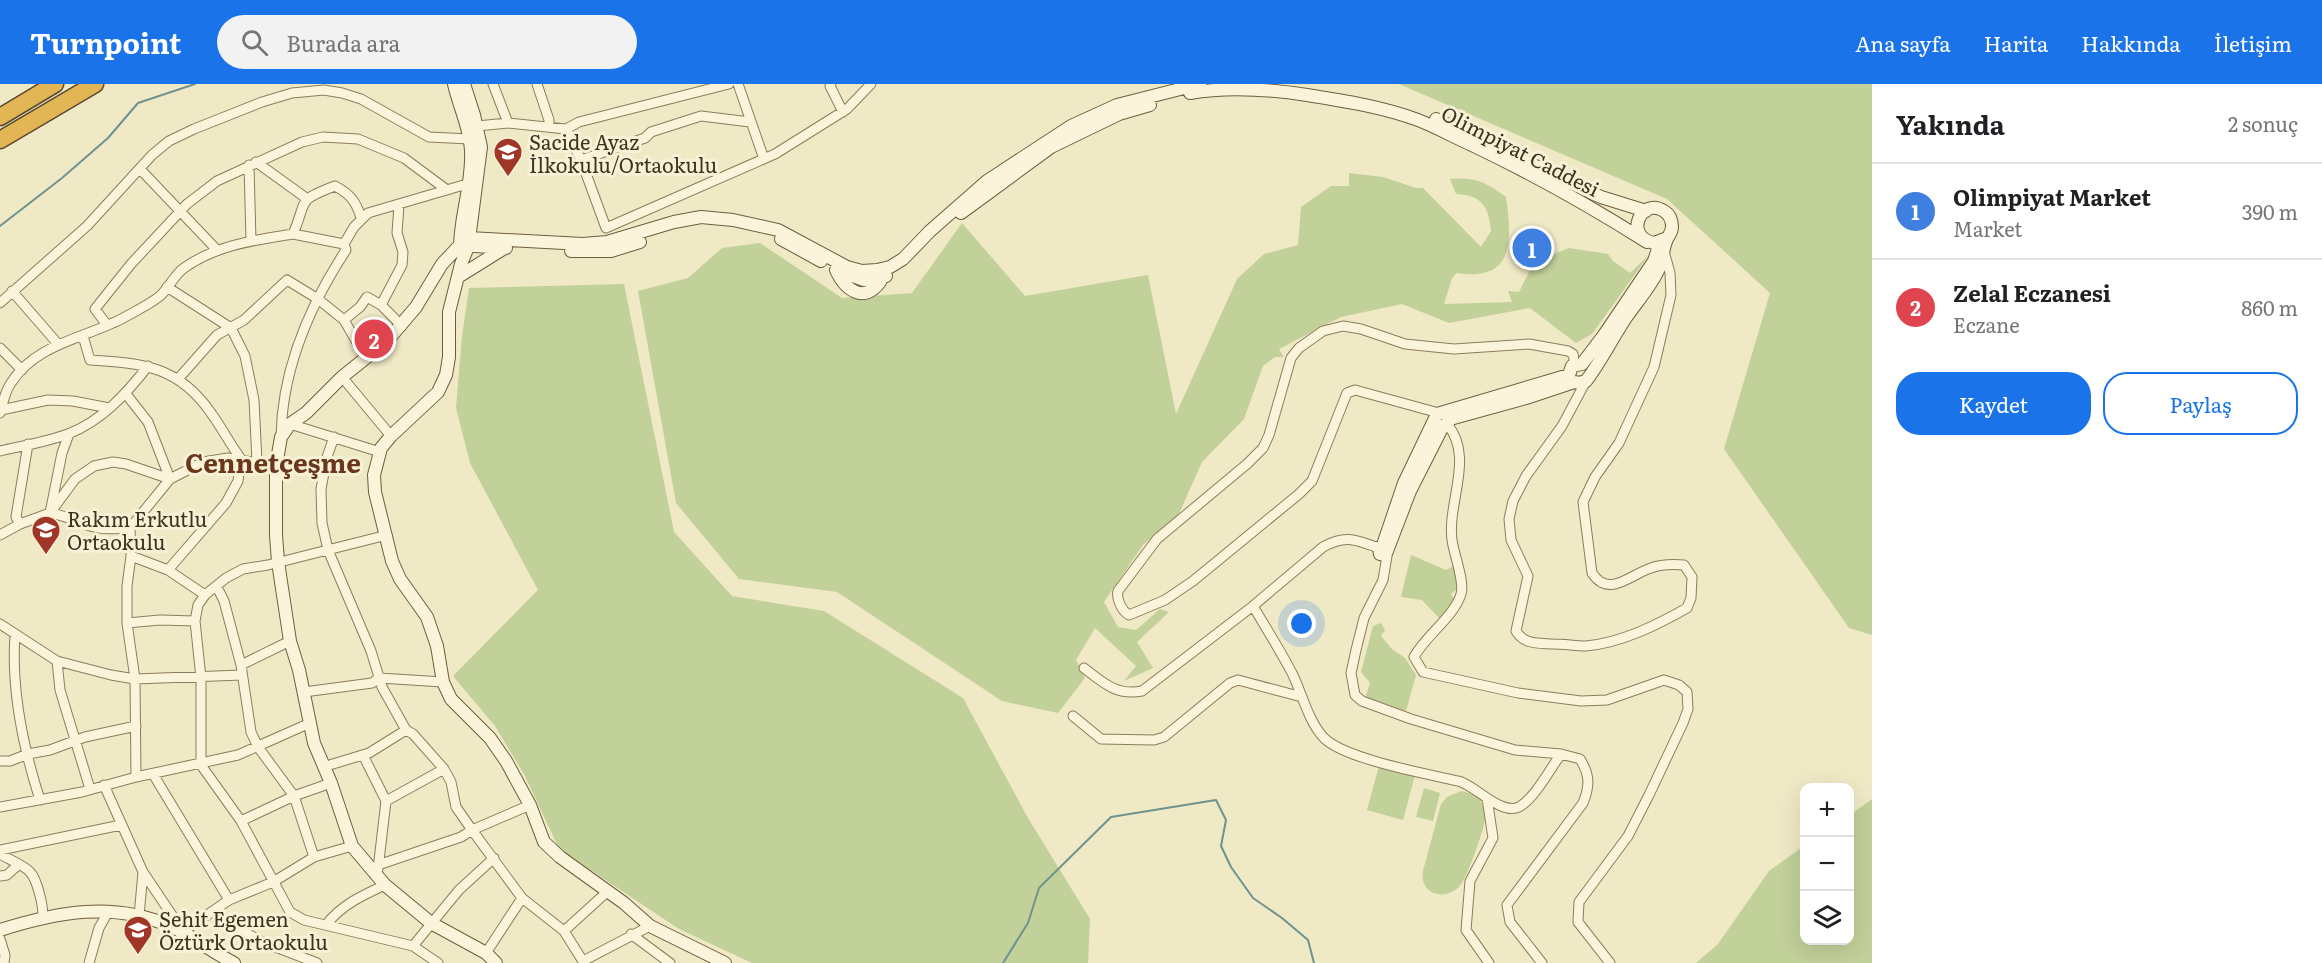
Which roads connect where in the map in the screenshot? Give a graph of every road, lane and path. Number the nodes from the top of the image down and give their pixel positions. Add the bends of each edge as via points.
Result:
1 (55, 84) edge
2 (95, 84) edge
3 (454, 84) edge
4 (464, 84) edge
5 (493, 84) edge
6 (537, 84) edge
7 (729, 84) edge
8 (738, 84) edge
9 (831, 84) edge
10 (871, 84) edge
11 (1200, 84) edge
12 (1286, 84) edge
13 (843, 112) junction
14 (0, 117) edge
15 (750, 122) junction
16 (508, 123) junction
17 (477, 126) junction
18 (549, 127) junction
19 (566, 129) junction
20 (470, 139) junction
21 (0, 140) edge
22 (581, 159) junction
23 (764, 159) junction
24 (253, 163) junction
25 (140, 169) junction
26 (467, 184) junction
27 (447, 190) junction
28 (306, 198) junction
29 (399, 205) junction
30 (1646, 211) junction
31 (179, 213) junction
32 (362, 218) junction
33 (292, 234) junction
34 (251, 241) junction
35 (466, 243) junction
36 (344, 244) junction
37 (1659, 244) junction
38 (506, 248) junction
39 (217, 250) junction
40 (862, 271) junction
41 (458, 277) junction
42 (879, 278) junction
43 (167, 287) junction
44 (12, 291) junction
45 (318, 299) junction
46 (0, 303) edge
47 (381, 305) junction
48 (344, 320) junction
49 (107, 325) junction
50 (402, 326) junction
51 (231, 328) junction
52 (83, 336) junction
53 (58, 344) junction
54 (0, 348) edge
55 (366, 358) junction
56 (148, 366) junction
57 (22, 370) junction
58 (1579, 373) junction
59 (342, 377) junction
60 (178, 379) junction
61 (126, 394) junction
62 (109, 408) junction
63 (0, 412) edge
64 (1443, 419) junction
65 (290, 424) junction
66 (69, 434) junction
67 (391, 436) junction
68 (282, 437) junction
69 (334, 437) junction
70 (28, 444) junction
71 (0, 451) edge
72 (380, 452) junction
73 (241, 459) junction
74 (257, 462) junction
75 (276, 466) junction
76 (170, 479) junction
77 (50, 513) junction
78 (20, 524) junction
79 (130, 528) junction
80 (0, 535) edge
81 (387, 535) junction
82 (1383, 548) junction
83 (328, 550) junction
84 (131, 556) junction
85 (278, 562) junction
86 (168, 570) junction
87 (217, 587) junction
88 (205, 595) junction
89 (1253, 606) junction
90 (195, 621) junction
91 (127, 623) junction
92 (1, 626) edge
93 (15, 635) junction
94 (290, 641) junction
95 (57, 661) junction
96 (1084, 668) dead end
97 (242, 670) junction
98 (201, 678) junction
99 (379, 678) junction
100 (135, 679) junction
101 (444, 682) junction
102 (304, 692) junction
103 (1302, 697) junction
104 (1072, 716) dead end
105 (310, 723) junction
106 (136, 726) junction
107 (406, 730) junction
108 (77, 741) junction
109 (258, 747) junction
110 (28, 754) junction
111 (1561, 754) junction
112 (363, 755) junction
113 (0, 761) edge
114 (201, 765) junction
115 (324, 767) junction
116 (444, 769) junction
117 (153, 774) junction
118 (136, 777) junction
119 (331, 783) junction
120 (104, 785) junction
121 (90, 789) junction
122 (294, 796) junction
123 (1487, 798) junction
124 (40, 800) junction
125 (386, 801) junction
126 (530, 805) junction
127 (0, 807) edge
128 (240, 821) junction
129 (121, 825) junction
130 (472, 830) junction
131 (352, 846) junction
132 (0, 852) edge
133 (314, 857) junction
134 (494, 858) junction
135 (18, 865) junction
136 (144, 872) junction
137 (0, 876) edge
138 (381, 876) junction
139 (273, 882) junction
140 (608, 891) junction
141 (522, 898) junction
142 (229, 900) junction
143 (108, 912) junction
144 (212, 912) junction
145 (140, 916) junction
146 (42, 919) junction
147 (431, 922) junction
148 (326, 925) junction
149 (650, 926) junction
150 (0, 930) edge
151 (564, 931) junction
152 (184, 933) junction
153 (631, 934) junction
154 (0, 939) edge
155 (413, 946) junction
156 (486, 953) junction
157 (583, 962) edge
158 (4, 963) edge
159 (89, 963) edge
160 (234, 963) edge
161 (317, 963) edge
162 (438, 963) edge
163 (496, 963) edge
164 (670, 963) edge
165 (725, 963) edge
166 (1489, 963) edge
167 (1542, 963) edge
168 (1610, 963) edge

1 - 14 highway
2 - 21 highway
3 - 20 street
4 - 17 street
5 - 16 street
6 - 18 street
7 - 19 street via 579,122
8 - 15 street
9 - 13 street
10 - 13 street
11 - 40 street via 1117,105 1071,126 987,181 903,259 890,267
12 - 30 street, Olimpiyat Caddesi via 1412,110 1601,196
13 - 23 street
15 - 22 street via 701,116
15 - 23 street
16 - 17 street
16 - 18 street
17 - 35 street via 481,147
18 - 19 street
19 - 22 street
20 - 25 street via 429,137 361,99 324,90 292,93 262,102 186,133 169,141
20 - 26 street
22 - 23 street via 606,228
24 - 27 street via 323,137 358,139 404,158
24 - 28 street
24 - 31 street via 217,181
24 - 34 street
25 - 31 street
25 - 44 street via 87,226
26 - 27 street
26 - 35 street
27 - 29 street
28 - 32 street via 335,186 349,194
28 - 33 street
29 - 32 street
29 - 47 street via 397,233 403,252 402,266
30 - 37 street via 1638,220 1637,229 1641,236
30 - 37 street via 1655,208 1667,213 1672,226
31 - 39 street
31 - 49 street via 95,309
32 - 36 street
33 - 34 street
33 - 36 street
34 - 39 street
35 - 38 street
35 - 40 street via 607,242 700,217 778,230
35 - 41 street
35 - 50 street via 442,264
36 - 45 street via 346,250
37 - 42 street, Olimpiyat Caddesi via 1551,184 1419,120 1356,103 1293,93 1212,89 1119,114 1051,147 950,221 904,265
37 - 58 street via 1654,261
37 - 58 street via 1670,273 1671,295 1654,367 1619,443 1583,502 1592,573 1599,582 1622,583 1650,568 1684,565 1692,577 1691,598 1682,611 1615,641 1586,646 1531,643 1516,631 1528,576 1511,540 1509,519 1526,476 1562,426
38 - 41 street
38 - 42 street via 611,251 683,226 712,225 777,237 854,278
39 - 43 street via 183,269
40 - 42 street
41 - 67 street via 449,312 446,375 438,392
43 - 49 street via 160,295
43 - 51 street
44 - 46 street
44 - 53 street
45 - 48 street
45 - 51 street via 287,280
45 - 68 street via 288,374
47 - 48 street via 367,297
47 - 50 street
48 - 55 street
49 - 52 street
50 - 55 street
51 - 60 street via 217,335
51 - 74 street via 245,356 255,400
52 - 53 street
52 - 56 street via 90,360
53 - 57 street
54 - 57 street
55 - 59 street
56 - 60 street
56 - 61 street
57 - 63 street via 10,383
58 - 64 street
58 - 64 street via 1571,353 1529,344 1454,348 1409,345 1352,328 1323,331 1291,358 1263,448 1157,539 1118,591 1122,607 1129,615 1165,600 1299,494 1312,481 1347,393 1355,390
59 - 65 street
59 - 67 street
60 - 73 street via 211,412
61 - 62 street
61 - 76 street via 148,422
62 - 63 street via 48,400
62 - 66 street
64 - 82 street via 1404,483
64 - 168 street via 1454,433 1461,458 1451,537 1462,591 1457,604 1414,657 1423,672 1518,693 1581,701 1607,700 1664,680 1687,692 1688,709 1628,836 1579,902 1578,922
65 - 68 street
65 - 69 street
66 - 70 street
66 - 77 street
67 - 72 street
68 - 75 street
69 - 72 street
69 - 83 street via 321,489
70 - 71 street
70 - 78 street via 16,517
72 - 81 street via 375,492
73 - 74 street
73 - 76 street via 203,462
73 - 86 street via 238,481 226,504
74 - 75 street
75 - 85 street
76 - 77 street via 126,464 94,466 75,479
76 - 79 street
77 - 78 street
77 - 79 street via 109,529
78 - 80 street
79 - 84 street
81 - 83 street
81 - 101 street via 400,579 427,617
82 - 89 street via 1352,538 1334,541
82 - 111 street via 1383,580 1364,618 1351,673 1355,695 1411,719 1515,750
83 - 85 street
83 - 99 street
84 - 86 street
84 - 91 street
85 - 87 street via 243,569
85 - 94 street
86 - 88 street
87 - 88 street
87 - 97 street
88 - 90 street
89 - 96 street via 1142,691 1118,691
89 - 103 street
90 - 91 street
90 - 98 street
91 - 100 street
92 - 93 street
93 - 95 street
93 - 110 street via 13,663
94 - 97 street
94 - 102 street
95 - 100 street
95 - 108 street via 60,690
97 - 98 street
97 - 109 street via 251,732
98 - 100 street
98 - 114 street
99 - 101 street
99 - 102 street via 372,683
99 - 107 street
100 - 106 street
101 - 126 street via 451,699 490,738
102 - 105 street
103 - 104 street via 1238,680 1164,737 1154,740 1101,739
103 - 123 street via 1322,736 1333,746 1392,766 1463,782
105 - 109 street
105 - 115 street
106 - 108 street
106 - 118 street
107 - 112 street
107 - 116 street
108 - 110 street
108 - 121 street
109 - 114 street
109 - 122 street
110 - 113 street
110 - 124 street
111 - 123 street via 1534,793 1518,808 1508,808
111 - 167 street via 1580,759 1588,772 1587,793 1506,905 1510,922
112 - 115 street
112 - 125 street
114 - 117 street
114 - 128 street
115 - 119 street
116 - 125 street
116 - 130 street via 456,807
117 - 118 street
117 - 142 street
118 - 120 street
119 - 122 street
119 - 131 street
120 - 121 street
120 - 129 street
121 - 124 street
122 - 128 street
122 - 133 street
123 - 166 street via 1493,838 1470,881 1466,930
124 - 127 street
125 - 138 street
126 - 130 street
126 - 140 street via 544,842
128 - 139 street
129 - 132 street
129 - 136 street
130 - 134 street
130 - 138 street
131 - 133 street
131 - 138 street
132 - 135 street
133 - 139 street
134 - 141 street
134 - 147 street
135 - 137 street
135 - 146 street via 31,872 40,895
136 - 145 street
136 - 152 street
138 - 147 street
138 - 148 street
139 - 142 street
139 - 148 street via 290,912
140 - 149 street
140 - 151 street
141 - 151 street
141 - 156 street
142 - 144 street
143 - 145 street
143 - 146 street via 83,910
143 - 159 street
144 - 152 street
144 - 161 street via 260,941
145 - 152 street
146 - 150 street
147 - 155 street
147 - 156 street
148 - 155 street
149 - 153 street
149 - 165 street
151 - 157 street
152 - 160 street
153 - 157 street
153 - 164 street
154 - 158 street
155 - 162 street
156 - 163 street

